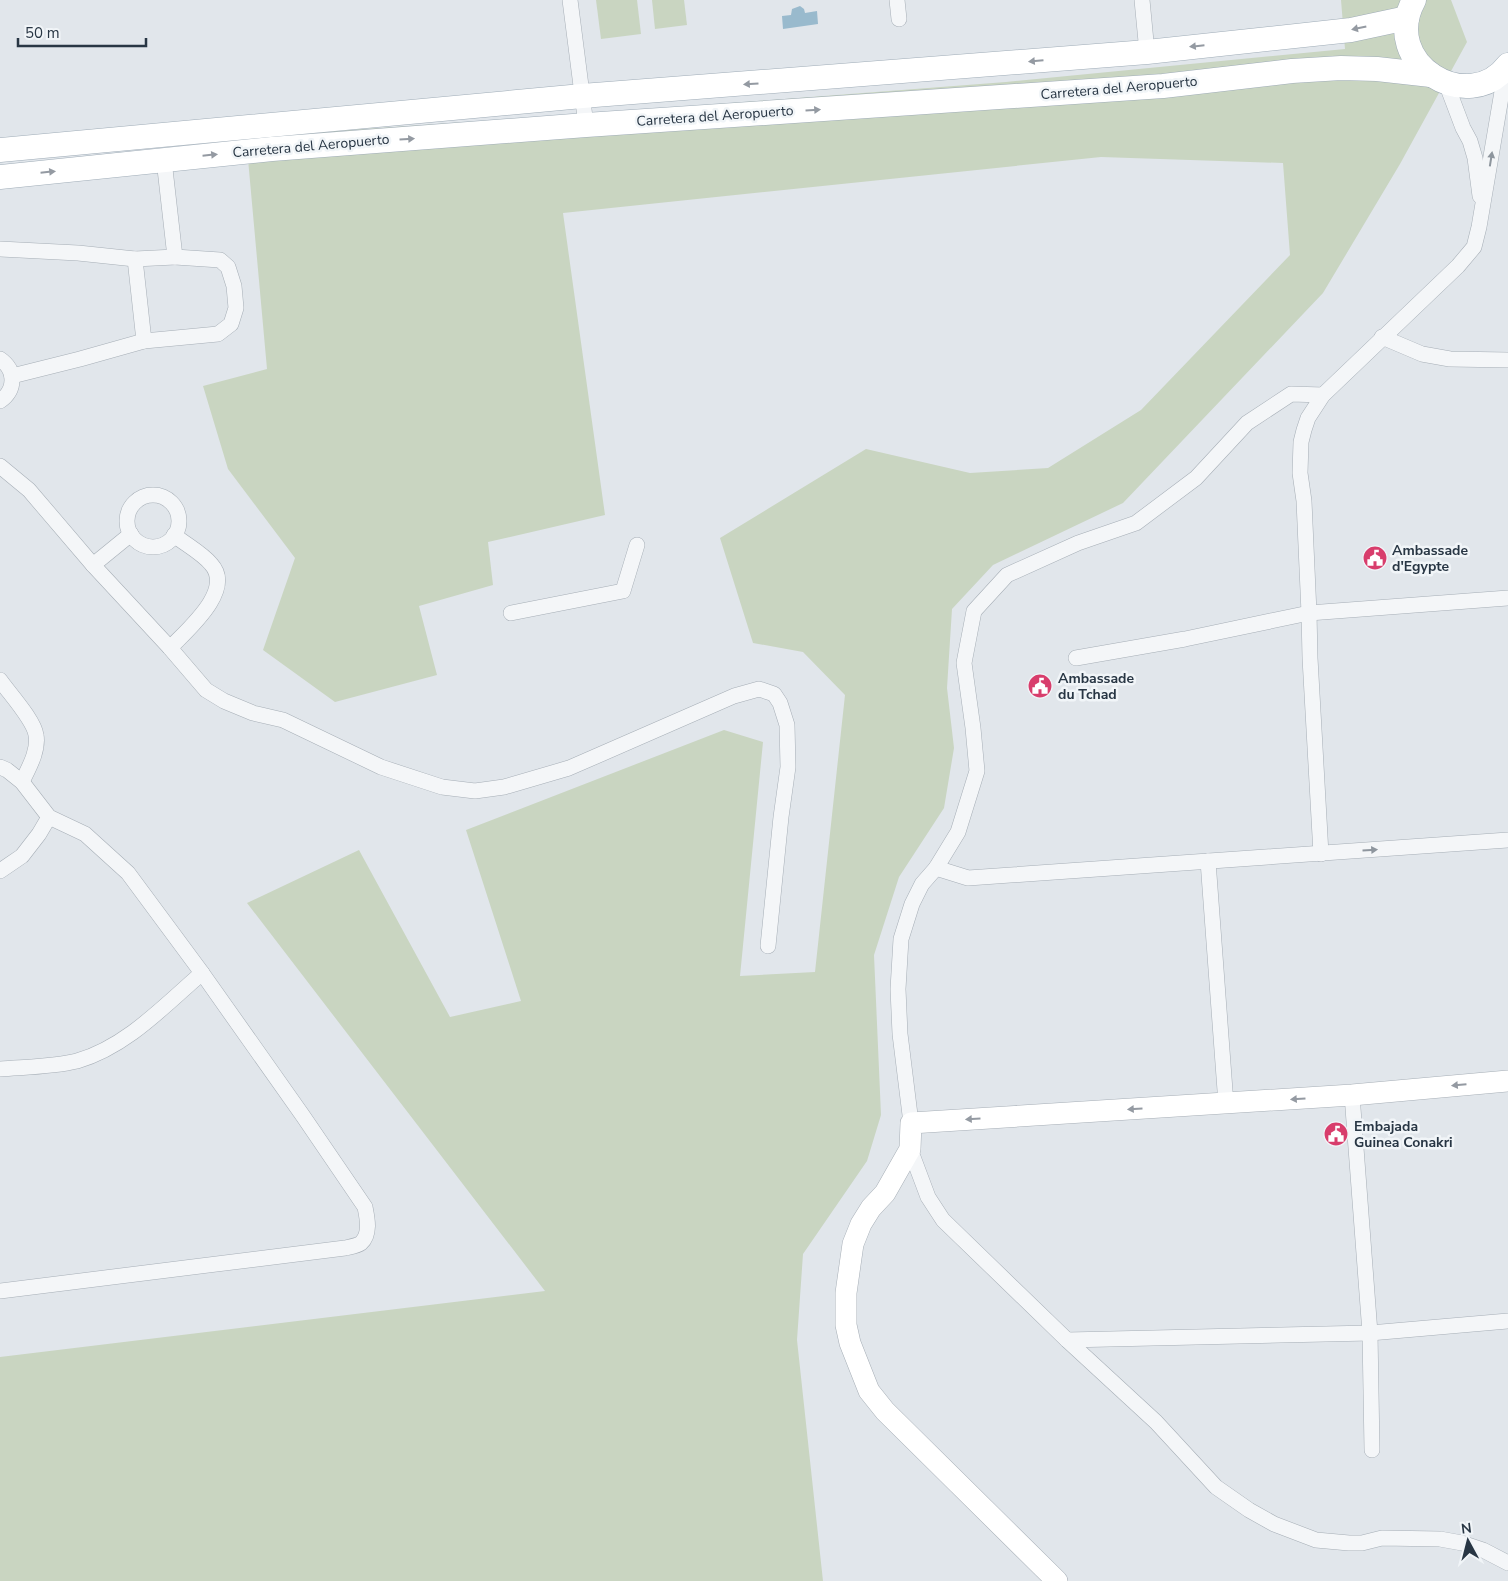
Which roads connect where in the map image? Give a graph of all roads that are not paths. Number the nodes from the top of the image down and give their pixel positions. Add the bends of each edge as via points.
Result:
1 (570, 0) edge
2 (897, 0) edge
3 (1142, 0) edge
4 (1410, 9) edge
5 (899, 19) dead end
6 (1147, 52) junction
7 (1507, 67) edge
8 (883, 74) junction
9 (1438, 79) junction
10 (582, 96) junction
11 (885, 105) junction
12 (586, 125) junction
13 (0, 150) edge
14 (164, 160) junction
15 (0, 177) edge
16 (1481, 207) junction
17 (0, 249) edge
18 (175, 257) junction
19 (135, 259) junction
20 (1382, 337) junction
21 (144, 341) junction
22 (0, 359) edge
23 (1508, 360) edge
24 (12, 376) junction
25 (1323, 396) junction
26 (0, 401) edge
27 (0, 466) edge
28 (131, 534) junction
29 (174, 535) junction
30 (637, 545) dead end
31 (93, 565) junction
32 (1508, 598) edge
33 (511, 613) dead end
34 (1309, 613) junction
35 (170, 648) junction
36 (1076, 658) dead end
37 (0, 680) edge
38 (0, 767) edge
39 (22, 782) junction
40 (49, 817) junction
41 (1508, 840) edge
42 (1321, 854) junction
43 (1208, 861) junction
44 (936, 868) junction
45 (0, 871) edge
46 (768, 946) dead end
47 (202, 973) junction
48 (0, 1068) edge
49 (1508, 1081) edge
50 (1352, 1095) junction
51 (1226, 1104) junction
52 (911, 1123) junction
53 (910, 1149) junction
54 (0, 1291) edge
55 (1508, 1321) edge
56 (1370, 1333) junction
57 (1067, 1340) junction
58 (1372, 1450) dead end
59 (1508, 1563) edge
60 (1057, 1581) edge

1 - 10 street
2 - 5 street
3 - 6 street
4 -> 6 main road, Carretera del Aeropuerto via 1351,30
4 - 9 main road via 1407,40 1410,50 1415,60
6 -> 8 main road, Carretera del Aeropuerto
7 - 9 main road, Carretera del Aeropuerto via 1496,76 1472,85 1459,86
16 -> 7 street
8 -> 10 main road, Carretera del Aeropuerto
8 - 11 main road
9 - 11 main road, Carretera del Aeropuerto via 1377,69 1341,68 1163,86
9 - 16 street via 1470,141
10 - 12 street
10 - 13 main road, Carretera del Aeropuerto
12 -> 11 main road, Carretera del Aeropuerto
14 -> 12 main road, Carretera del Aeropuerto
15 -> 14 main road, Carretera del Aeropuerto
14 - 18 street
16 - 20 street via 1474,247
17 - 19 street
18 - 19 street
18 - 21 street via 220,260 228,267 236,308 231,324 218,334
19 - 21 street
20 - 23 street via 1422,354 1450,359
20 - 25 street
21 - 24 street
22 - 24 street via 10,368
24 - 26 street via 10,391
25 - 34 street via 1308,418 1301,442
25 - 44 street via 1291,394 1247,423 1196,478 1136,524 1078,543 1007,575 974,612 964,662 977,770 958,832
27 - 31 street via 29,490
28 - 29 street via 144,545 152,546 168,542
28 - 29 street via 127,526 129,509 141,497 158,495 173,503 177,511 178,528
28 - 31 street
29 - 35 street via 211,564 219,583 210,604
30 - 33 street via 623,591
31 - 35 street
32 - 34 street
34 - 36 street
34 - 42 street
35 - 46 street via 206,690 224,701 253,713 283,720 381,767 442,787 476,791 504,787 569,768 734,696 759,688 774,694 787,725 788,767
37 - 39 street via 32,723 36,735 32,761
38 - 39 street
39 - 40 street
40 - 45 street via 22,856
40 - 47 street via 85,834 128,873
42 -> 41 street
42 - 43 street
43 - 44 street via 968,878
43 - 51 street
44 - 52 street via 922,884 912,904 901,939 900,1034
47 - 48 street via 136,1030 106,1049 58,1065
47 - 54 street via 365,1206 366,1234 360,1243 344,1248
49 -> 50 street
50 -> 51 street
50 - 56 street
51 -> 52 street
52 - 53 street
53 - 57 street via 928,1197 943,1220
53 - 60 street via 885,1193 861,1224 853,1244 846,1293 846,1325 850,1343 869,1390 885,1411
55 - 56 street
56 - 57 street
56 - 58 street
57 - 59 street via 1156,1422 1216,1487 1274,1524 1316,1540 1362,1543 1382,1538 1440,1539 1483,1550

